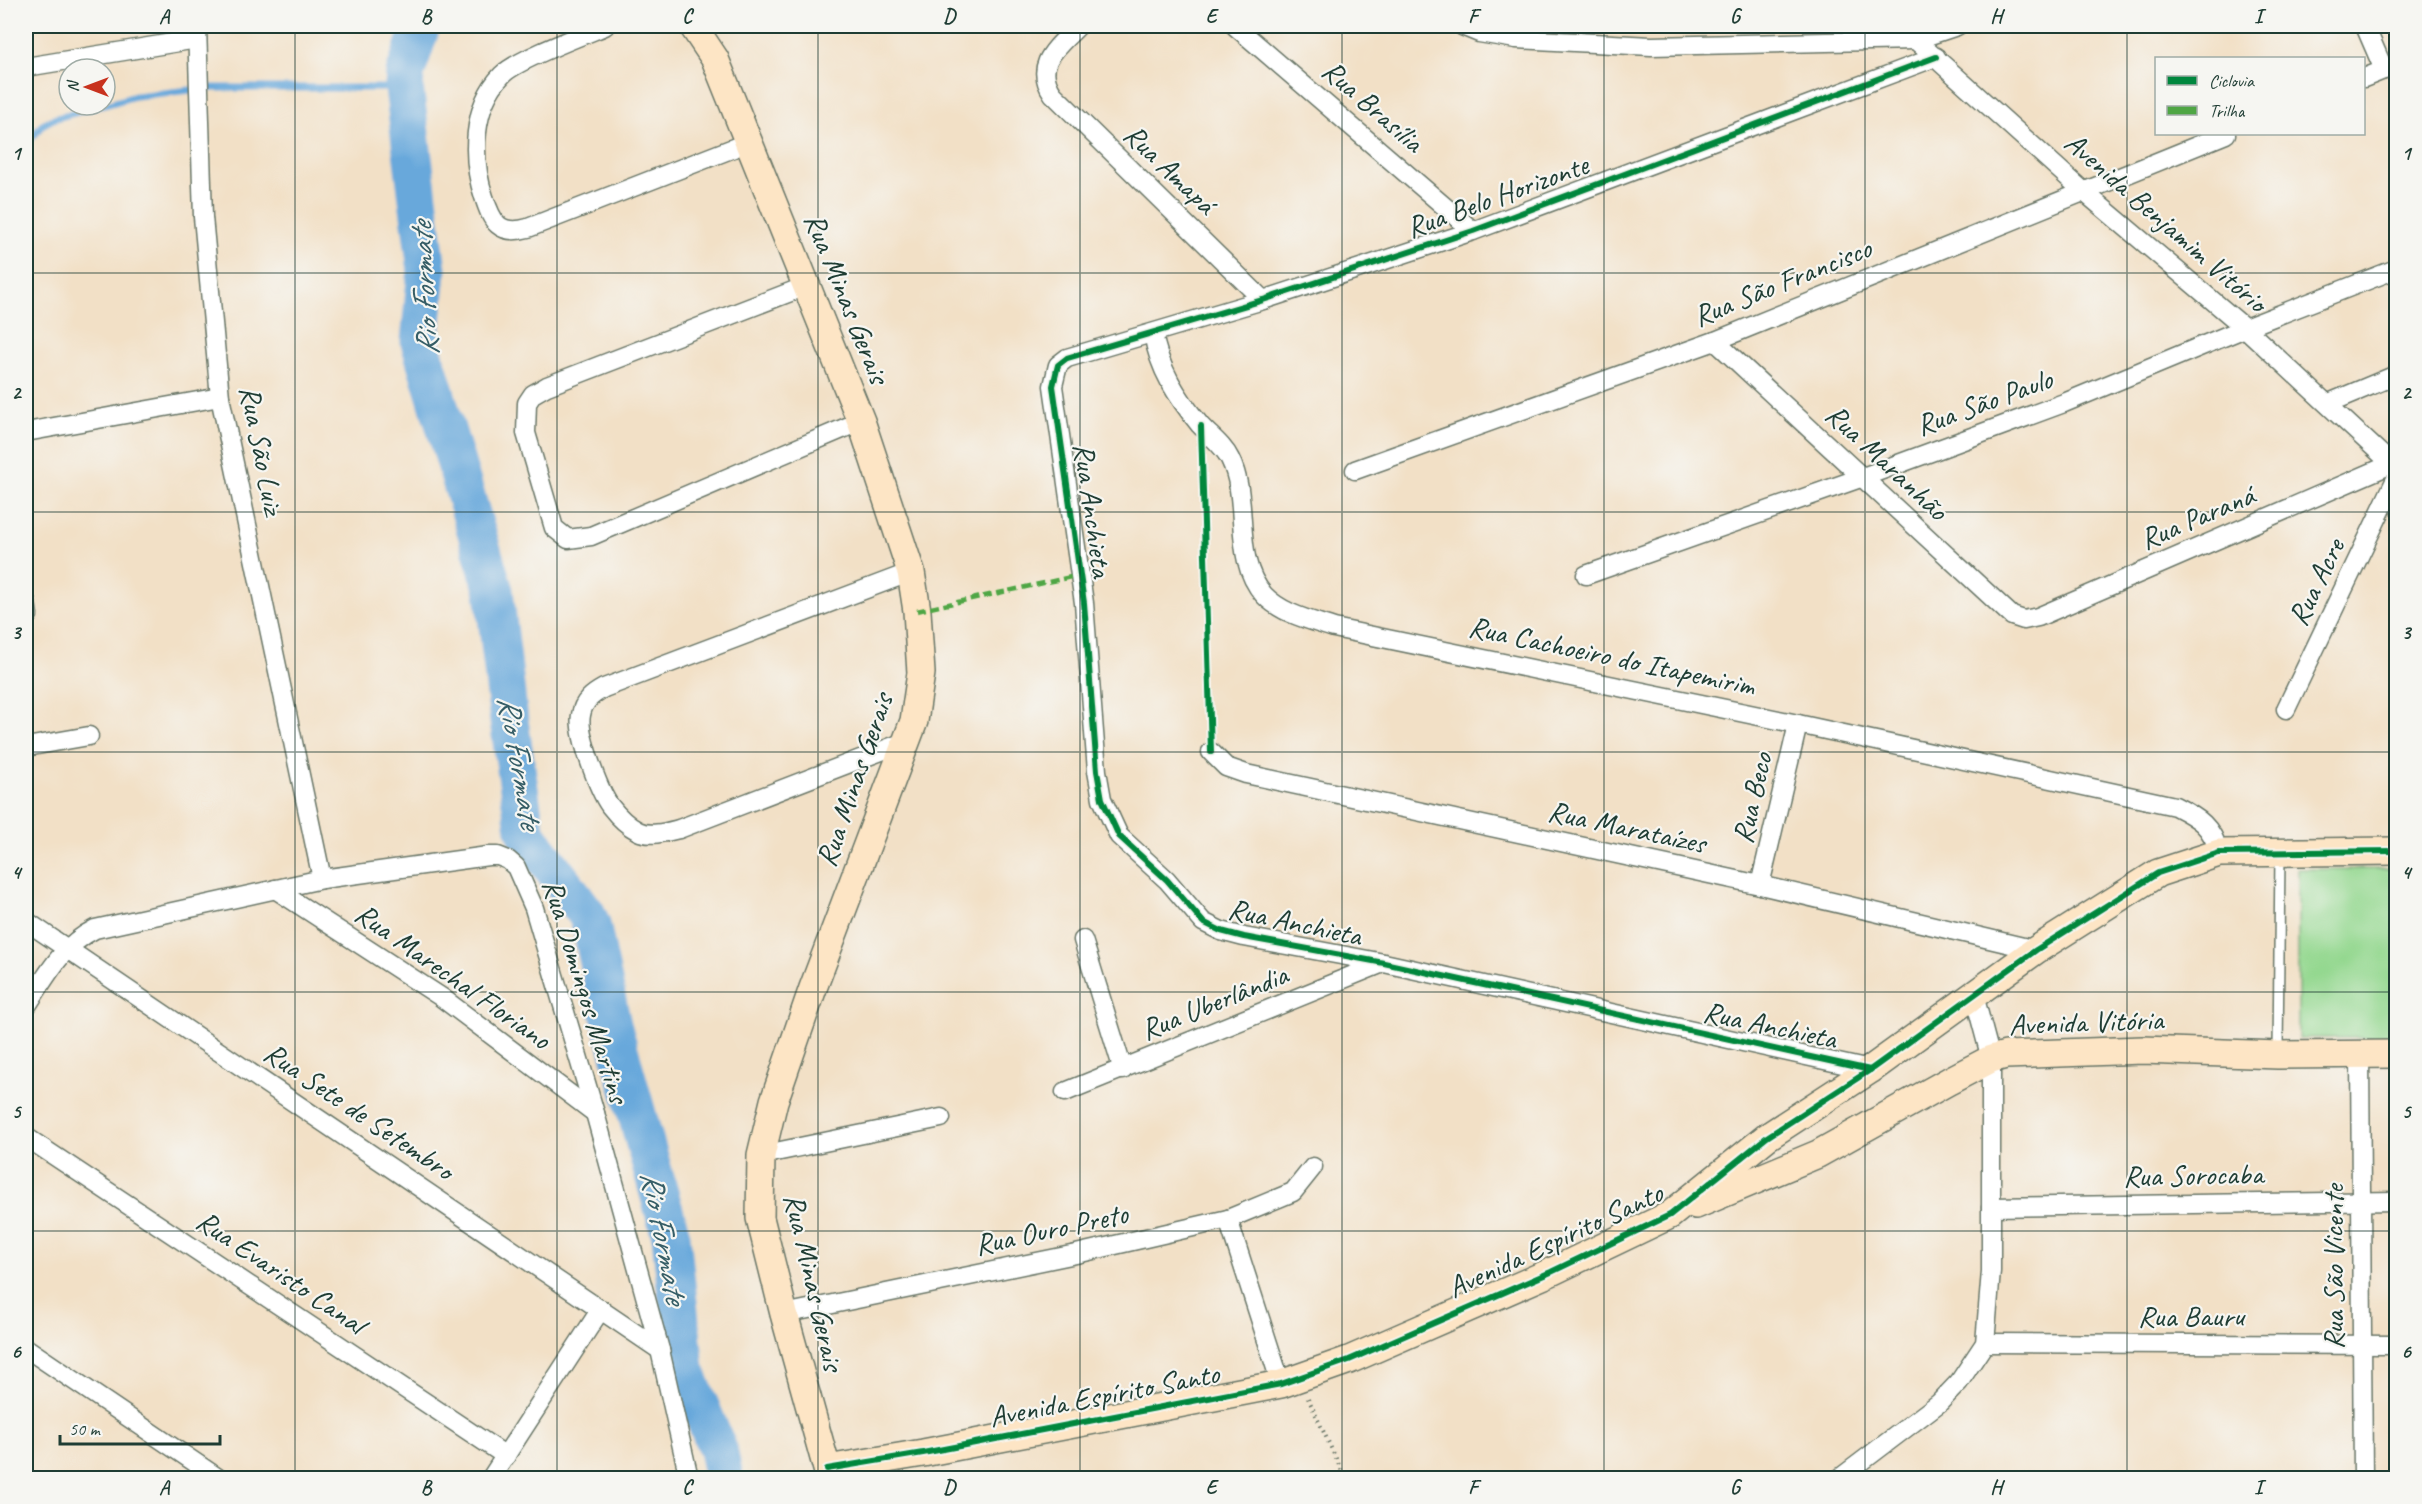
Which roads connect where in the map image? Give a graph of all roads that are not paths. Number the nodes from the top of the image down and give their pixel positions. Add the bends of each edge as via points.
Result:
1 (605, 26) edge
2 (693, 26) edge
3 (1078, 26) edge
4 (1235, 26) edge
5 (1462, 26) edge
6 (1900, 26) edge
7 (1958, 26) edge
8 (2365, 26) edge
9 (197, 32) edge
10 (1915, 40) junction
11 (1936, 57) junction
12 (26, 67) edge
13 (2390, 67) edge
14 (2365, 78) edge
15 (2223, 135) edge
16 (748, 142) junction
17 (2083, 191) junction
18 (1473, 231) junction
19 (2397, 269) edge
20 (806, 286) junction
21 (1263, 300) junction
22 (2245, 328) junction
23 (1153, 333) junction
24 (1715, 341) junction
25 (1067, 358) joint
26 (2397, 375) edge
27 (220, 397) junction
28 (2329, 403) junction
29 (861, 421) junction
30 (26, 432) edge
31 (2396, 468) edge
32 (1355, 470) dead end
33 (1863, 477) junction
34 (911, 572) junction
35 (1586, 575) dead end
36 (2024, 620) joint
37 (2286, 709) dead end
38 (1798, 724) junction
39 (89, 736) dead end
40 (907, 741) junction
41 (26, 747) edge
42 (1211, 752) dead end
43 (2397, 851) edge
44 (2219, 853) junction
45 (2280, 853) junction
46 (322, 879) junction
47 (1760, 885) junction
48 (275, 889) junction
49 (26, 921) edge
50 (1083, 940) dead end
51 (66, 947) junction
52 (2036, 950) junction
53 (1384, 963) junction
54 (1974, 995) junction
55 (26, 1007) edge
56 (2360, 1054) junction
57 (2397, 1054) edge
58 (2278, 1055) junction
59 (1990, 1059) junction
60 (1123, 1070) junction
61 (1870, 1070) junction
62 (1065, 1092) dead end
63 (595, 1113) junction
64 (941, 1118) dead end
65 (26, 1137) edge
66 (1767, 1137) junction
67 (761, 1155) junction
68 (1313, 1167) dead end
69 (1789, 1167) junction
70 (2361, 1201) junction
71 (2397, 1201) edge
72 (1991, 1207) junction
73 (1670, 1215) junction
74 (1228, 1219) junction
75 (601, 1309) junction
76 (784, 1314) junction
77 (1985, 1344) junction
78 (2362, 1345) junction
79 (2397, 1345) edge
80 (26, 1348) edge
81 (660, 1350) junction
82 (1290, 1381) junction
83 (506, 1456) junction
84 (827, 1474) edge
85 (218, 1479) edge
86 (491, 1479) edge
87 (689, 1479) edge
88 (1840, 1479) edge
89 (2363, 1479) edge

1 - 16 street via 504,73 485,101 476,162 489,213 496,224 505,230 528,228
2 - 16 street, Rua Minas Gerais via 715,59
3 - 21 street, Rua Amapá via 1049,57 1044,75 1047,86
4 - 18 street, Rua Brasília
5 - 10 street via 1516,39 1651,46
6 - 10 street, Avenida Benjamim Vitório
7 - 10 street
8 - 13 street
9 - 12 street
9 - 27 street, Rua São Luiz via 203,217
10 - 11 street, Avenida Benjamim Vitório
11 - 17 street, Avenida Benjamim Vitório
11 - 18 street, Rua Belo Horizonte
13 - 14 street
15 - 17 street, Rua São Francisco
16 - 20 street, Rua Minas Gerais
17 - 22 street, Avenida Benjamim Vitório
17 - 24 street, Rua São Francisco
18 - 21 street, Rua Belo Horizonte
19 - 22 street, Rua São Paulo
20 - 29 street, Rua Minas Gerais
20 - 29 street via 532,394 525,414 526,433 554,528 568,539 591,536
21 - 23 street, Rua Belo Horizonte
22 - 28 street, Avenida Benjamim Vitório
22 - 33 street, Rua São Paulo via 2064,403
23 - 25 street, Rua Belo Horizonte
23 - 38 street, Rua Cachoeiro do Itapemirim via 1166,376 1201,426 1230,458 1237,480 1244,548 1251,571 1264,595 1274,604 1293,615 1334,628
24 - 32 street, Rua São Francisco
24 - 33 street, Rua Maranhão
25 - 53 street, Rua Anchieta via 1058,365 1053,386 1084,603 1097,771 1111,822 1119,836 1210,927
26 - 28 street
27 - 30 street
27 - 46 street, Rua São Luiz
28 - 31 street, Avenida Benjamim Vitório
29 - 34 street, Rua Minas Gerais
31 - 36 street, Rua Paraná
31 - 37 street, Rua Acre
33 - 35 street, Rua São Paulo
33 - 36 street, Rua Maranhão via 2012,616
34 - 40 street, Rua Minas Gerais via 921,673
34 - 40 street via 604,688 584,703 580,715 580,732 609,805 640,833 660,834 679,829
38 - 44 street, Rua Cachoeiro do Itapemirim via 2175,806 2198,818 2215,837
38 - 47 street, Rua Beco
39 - 41 street
40 - 67 street, Rua Minas Gerais via 813,988 774,1101
42 - 47 street, Rua Marataízes via 1226,767 1246,774
43 - 45 street, Avenida Espírito Santo
44 - 45 street, Avenida Espírito Santo
44 - 52 street, Avenida Espírito Santo via 2158,873
45 - 58 lane
46 - 48 street, Rua Domingos Martins
46 - 63 street, Rua Domingos Martins via 488,856 508,860 516,867 534,908
47 - 52 street, Rua Marataízes
48 - 51 street, Rua Domingos Martins via 94,929
48 - 63 street, Rua Marechal Floriano via 441,997
49 - 51 street, Rua Sete de Setembro
50 - 60 street
51 - 55 street, Rua Domingos Martins
51 - 75 street, Rua Sete de Setembro
52 - 54 street, Avenida Espírito Santo
53 - 60 street, Rua Uberlândia
53 - 61 street, Rua Anchieta
54 - 59 street
54 - 61 street, Avenida Espírito Santo
56 - 57 street, Avenida Vitória
56 - 58 street, Avenida Vitória
56 - 70 street, Rua São Vicente
58 - 59 street, Avenida Vitória via 2143,1050 2026,1053
59 - 69 street, Avenida Vitória
59 - 72 street
60 - 62 street, Rua Uberlândia
61 - 66 street, Avenida Espírito Santo
63 - 81 street, Rua Domingos Martins
64 - 67 street
65 - 83 street, Rua Evaristo Canal
66 - 69 street via 1765,1154 1776,1164
66 - 73 street, Avenida Espírito Santo
67 - 76 street, Rua Minas Gerais via 760,1218
68 - 74 street, Rua Ouro Preto via 1293,1192
69 - 73 street, Avenida Vitória
70 - 71 street, Rua Sorocaba
70 - 72 street, Rua Sorocaba
70 - 78 street, Rua São Vicente
72 - 77 street
73 - 82 street, Avenida Espírito Santo via 1519,1286 1349,1360
74 - 76 street, Rua Ouro Preto
74 - 82 street
75 - 81 street, Rua Sete de Setembro
75 - 83 street
76 - 84 street, Rua Minas Gerais
77 - 78 street, Rua Bauru
77 - 88 street via 1939,1403
78 - 79 street, Rua Bauru
78 - 89 street, Rua São Vicente
80 - 85 street
81 - 87 street, Rua Domingos Martins
82 - 84 street, Avenida Espírito Santo
83 - 86 street

